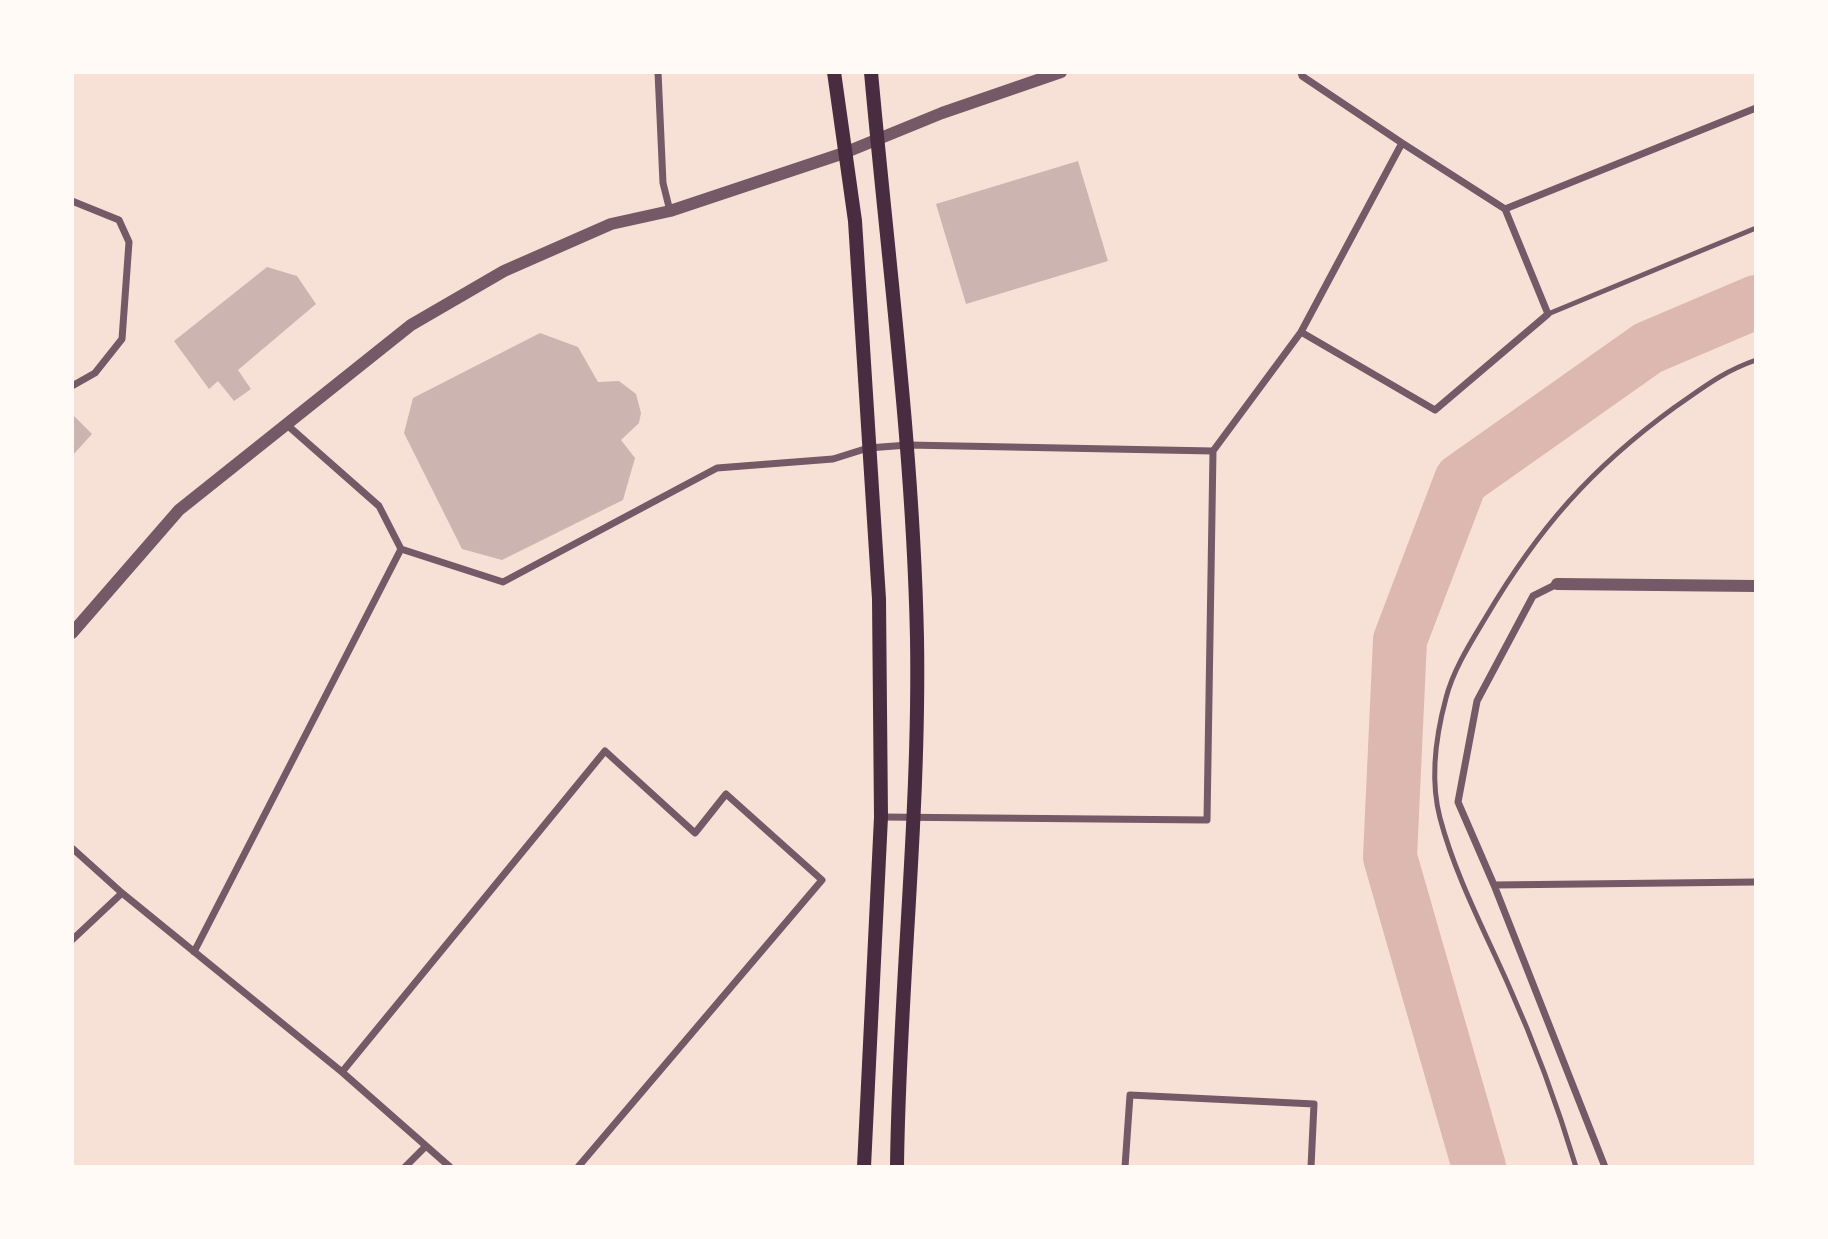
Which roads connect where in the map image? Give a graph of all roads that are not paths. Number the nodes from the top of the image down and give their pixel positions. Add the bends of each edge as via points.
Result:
1 (658, 72) edge
2 (834, 72) edge
3 (871, 72) edge
4 (1061, 72) edge
5 (1301, 72) edge
6 (1756, 108) edge
7 (877, 140) junction
8 (1402, 143) junction
9 (844, 153) junction
10 (72, 201) edge
11 (1505, 209) junction
12 (670, 211) junction
13 (1756, 229) edge
14 (1548, 314) junction
15 (1301, 332) junction
16 (1756, 360) edge
17 (72, 386) edge
18 (285, 424) junction
19 (908, 445) junction
20 (868, 448) junction
21 (1213, 451) junction
22 (401, 549) junction
23 (1558, 584) joint
24 (1756, 586) edge
25 (72, 633) edge
26 (880, 817) junction
27 (915, 819) junction
28 (72, 848) edge
29 (1756, 882) edge
30 (1494, 885) junction
31 (122, 893) junction
32 (72, 940) edge
33 (194, 952) junction
34 (342, 1072) junction
35 (426, 1146) junction
36 (405, 1167) edge
37 (450, 1167) edge
38 (578, 1167) edge
39 (864, 1167) edge
40 (897, 1167) edge
41 (1125, 1167) edge
42 (1311, 1167) edge
43 (1576, 1167) edge
44 (1605, 1167) edge

1 - 12 street via 663,183
2 - 9 main road
3 - 7 main road
4 - 7 street
5 - 8 street
6 - 11 street
7 - 9 street
7 - 19 main road
8 - 11 street
8 - 15 street
9 - 12 street
9 - 20 main road via 855,221
10 - 17 street via 119,220 129,242 122,339 96,373
11 - 14 street
12 - 18 street via 611,224 505,271 411,325
13 - 14 lane
14 - 15 street via 1435,410
15 - 21 street
16 - 43 lane via 1726,371 1694,393 1583,484 1511,574 1446,695 1437,742 1440,816 1460,874 1538,1054
18 - 22 street via 379,506
18 - 25 street via 179,510
19 - 20 street
19 - 21 street
19 - 27 main road via 917,639
20 - 22 street via 833,459 717,468 503,582
20 - 26 main road via 879,599
21 - 27 street via 1207,820
22 - 33 street
23 - 24 street
23 - 30 street via 1533,596 1477,701 1458,802
26 - 27 street
26 - 39 main road
27 - 40 main road
28 - 31 street
29 - 30 street
30 - 44 street
31 - 32 street
31 - 33 street
33 - 34 street
34 - 35 street
34 - 38 street via 605,751 695,833 726,793 822,880
35 - 36 street
35 - 37 street
41 - 42 street via 1130,1095 1314,1104

